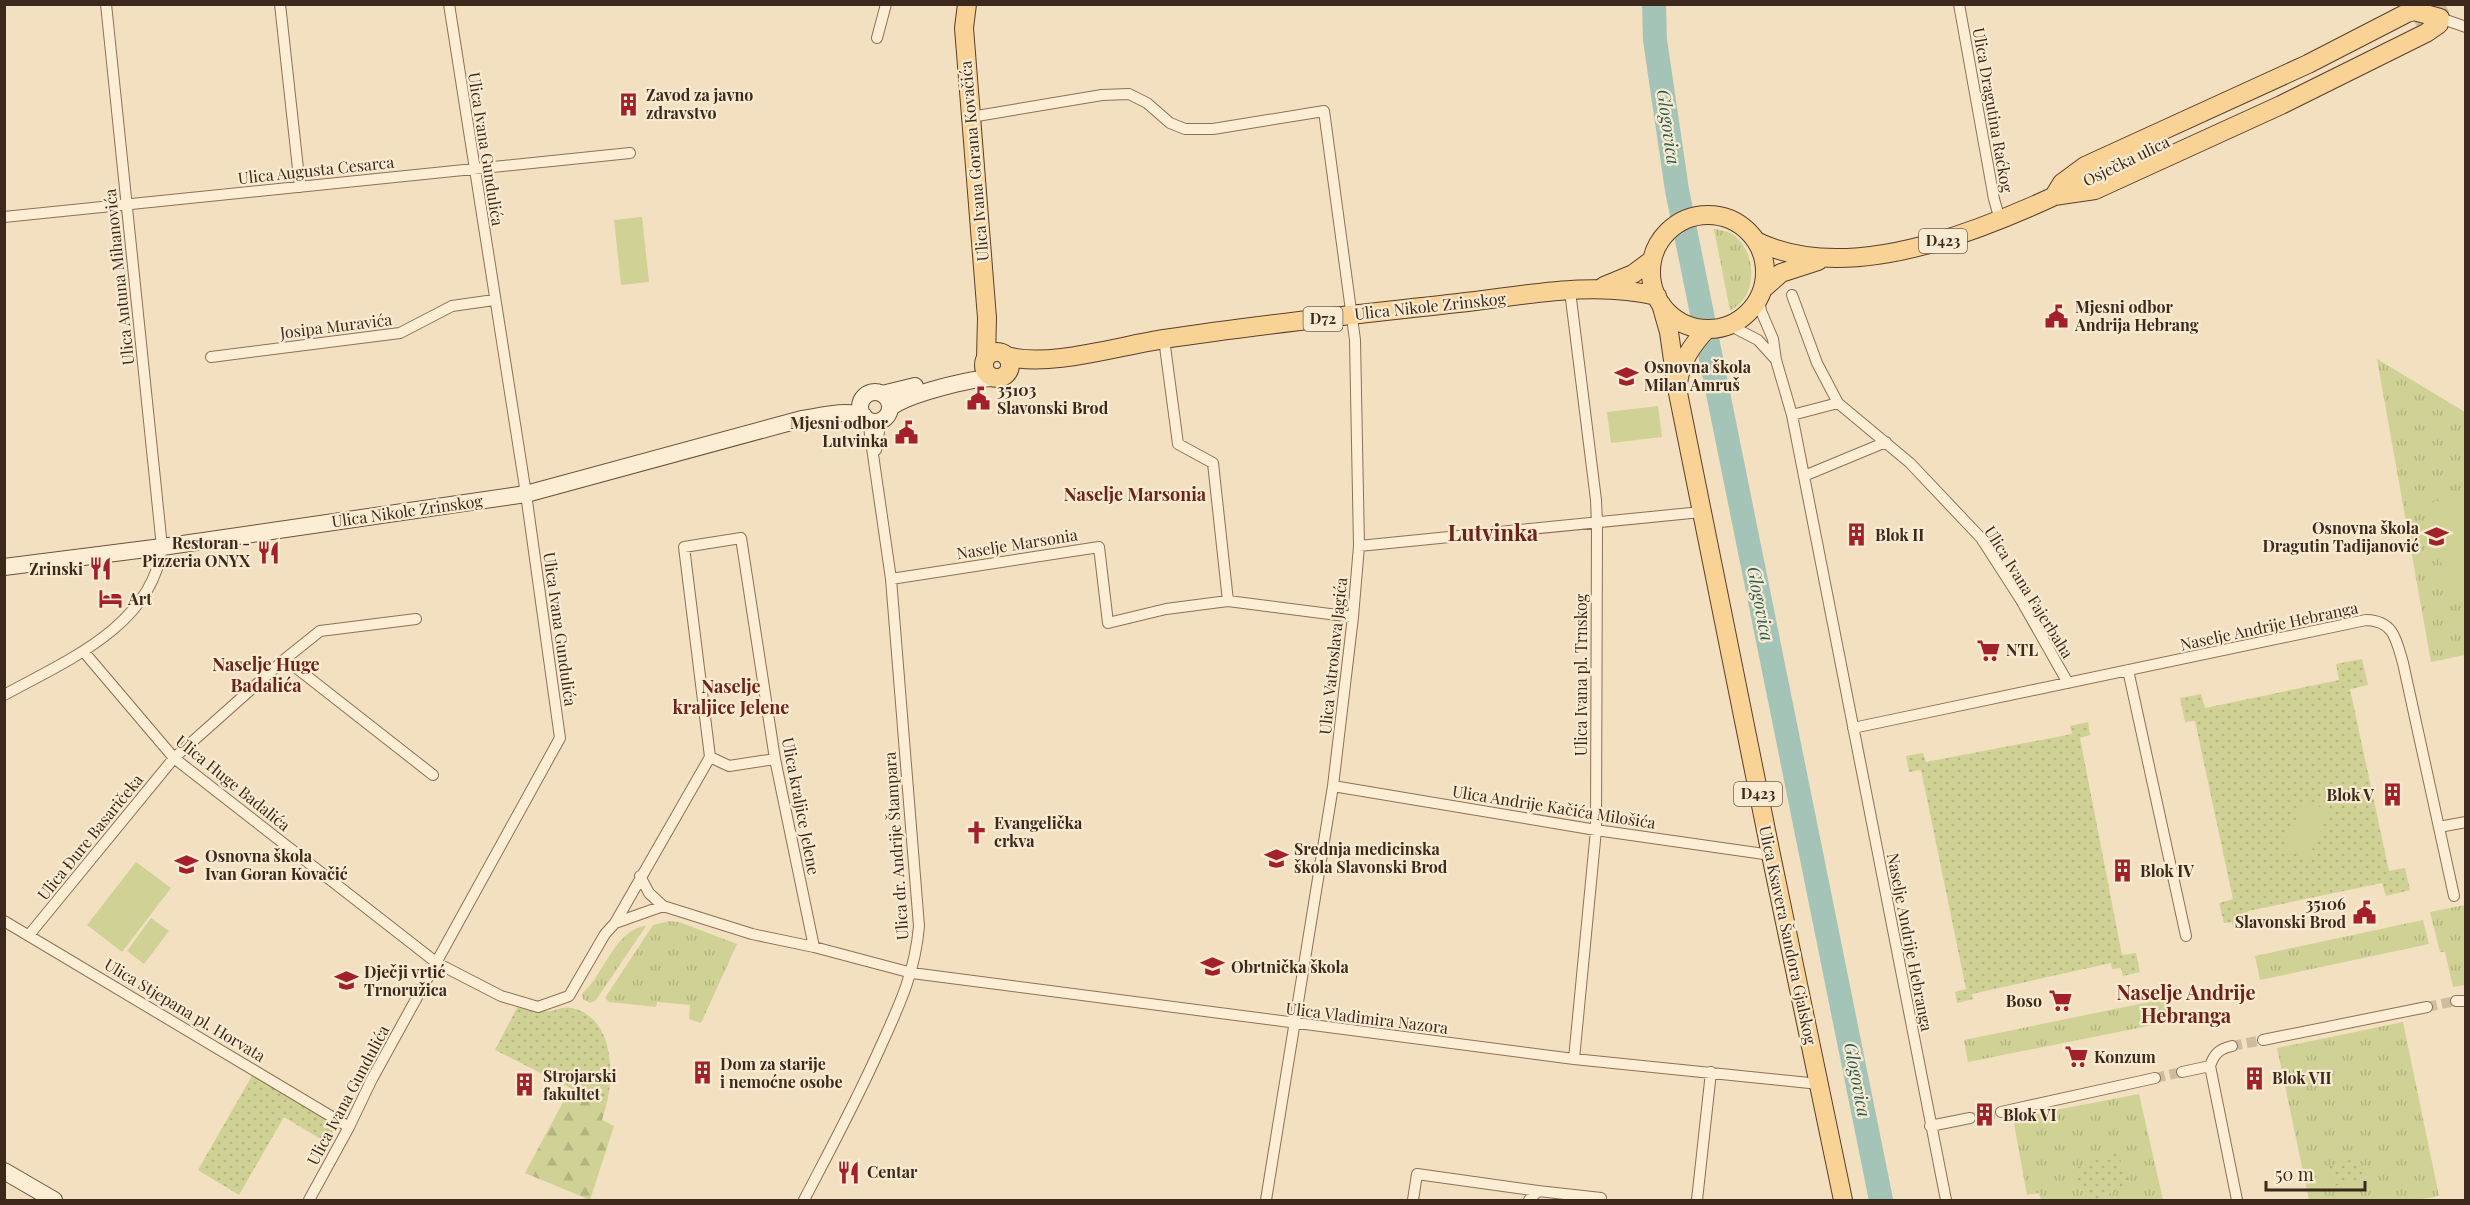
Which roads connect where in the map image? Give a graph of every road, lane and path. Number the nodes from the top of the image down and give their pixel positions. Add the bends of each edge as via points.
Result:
1 (106, 4) edge
2 (280, 4) edge
3 (449, 4) edge
4 (886, 4) edge
5 (967, 4) edge
6 (1959, 4) edge
7 (2440, 18) junction
8 (2414, 21) tunnel mouth
9 (2466, 27) edge
10 (877, 38) dead end
11 (971, 117) junction
12 (630, 153) dead end
13 (474, 169) junction
14 (300, 187) junction
15 (2054, 196) junction
16 (127, 205) junction
17 (4, 217) edge
18 (2000, 220) junction
19 (1756, 242) junction
20 (1825, 258) junction
21 (1652, 260) junction
22 (1600, 288) junction
23 (1570, 291) junction
24 (1761, 294) junction
25 (1792, 295) dead end
26 (494, 300) junction
27 (1659, 300) junction
28 (1351, 315) junction
29 (1719, 327) junction
30 (1164, 339) junction
31 (211, 357) dead end
32 (1776, 360) junction
33 (996, 364) junction
34 (1677, 388) junction
35 (1838, 403) junction
36 (878, 411) junction
37 (1792, 415) junction
38 (802, 419) junction
39 (1886, 441) junction
40 (874, 466) junction
41 (1804, 476) junction
42 (526, 494) junction
43 (1701, 512) junction
44 (1597, 524) junction
45 (1359, 546) junction
46 (162, 547) junction
47 (4, 567) edge
48 (891, 579) junction
49 (1228, 601) junction
50 (1353, 617) junction
51 (417, 620) dead end
52 (84, 652) junction
53 (285, 659) junction
54 (2128, 670) junction
55 (2068, 683) junction
56 (4, 695) edge
57 (1853, 728) junction
58 (710, 757) junction
59 (174, 758) junction
60 (775, 759) junction
61 (433, 775) dead end
62 (1333, 786) junction
63 (2466, 822) edge
64 (2439, 827) junction
65 (1596, 830) junction
66 (1771, 855) junction
67 (640, 876) junction
68 (2454, 896) dead end
69 (663, 906) junction
70 (4, 921) edge
71 (615, 924) junction
72 (29, 935) junction
73 (2186, 936) dead end
74 (814, 947) junction
75 (437, 963) junction
76 (912, 974) junction
77 (2427, 1007) tunnel mouth
78 (1296, 1024) junction
79 (2263, 1040) tunnel mouth
80 (2232, 1046) tunnel mouth
81 (1574, 1059) junction
82 (2210, 1066) junction
83 (1711, 1072) junction
84 (2182, 1072) tunnel mouth
85 (2155, 1078) tunnel mouth
86 (1820, 1084) junction
87 (2001, 1112) tunnel mouth
88 (1970, 1118) tunnel mouth
89 (1930, 1126) junction
90 (349, 1127) junction
91 (4, 1171) edge
92 (1538, 1191) junction
93 (1601, 1198) dead end
94 (54, 1200) edge
95 (309, 1200) edge
96 (804, 1200) edge
97 (1266, 1200) edge
98 (1413, 1200) edge
99 (1529, 1200) edge
100 (1697, 1200) edge
101 (1843, 1200) edge
102 (1946, 1200) edge
103 (2237, 1200) edge

1 - 16 street, Ulica Antuna Mihanovića
2 - 14 street
3 - 13 street, Ulica Ivana Gundulića
4 - 10 street
5 - 11 main road, Ulica Ivana Gorana Kovačića via 964,28
6 - 18 street, Ulica Dragutina Raćkog
7 - 9 street
7 - 15 main road via 2439,24 2426,33 2281,105 2095,190
7 - 15 main road via 2421,12 2407,13 2308,64 2085,166 2062,183
8 - 15 main road, Osječka ulica / D423
11 - 28 street, Ulica Vatroslava Jagića via 1101,95 1129,94 1185,129 1213,129 1324,111
11 - 33 main road, Ulica Ivana Gorana Kovačića via 987,318
12 - 13 street, Ulica Augusta Cesarca
13 - 14 street, Ulica Augusta Cesarca
13 - 26 street, Ulica Ivana Gundulića
14 - 16 street, Ulica Augusta Cesarca
15 - 18 main road, Osječka ulica / D423
16 - 17 street, Ulica Augusta Cesarca
16 - 46 street, Ulica Antuna Mihanovića
18 - 20 main road, Osječka ulica / D423 via 1946,240 1878,255
19 - 20 main road, Osječka ulica / D423 via 1788,253
19 - 21 main road, D423 via 1738,224 1724,217 1702,216 1668,232
19 - 24 main road, D423 via 1765,263
20 - 24 main road, Osječka ulica / D423 via 1782,273
21 - 22 main road, Ulica Nikole Zrinskog / D72 via 1633,274
21 - 27 main road, D423 via 1651,274
22 - 23 main road, Ulica Nikole Zrinskog / D72
22 - 27 main road, Ulica Nikole Zrinskog / D72 via 1631,291
23 - 28 main road, Ulica Nikole Zrinskog / D72
23 - 44 street, Ulica Ivana pl. Trnskog
24 - 29 main road, D423 via 1750,311
24 - 32 street, Naselje Andrije Hebranga via 1761,311 1773,339
25 - 35 street, Ulica Ivana Fajerbaha via 1817,363
26 - 31 street, Josipa Muravića via 452,306 400,333
26 - 42 street, Ulica Ivana Gundulića
27 - 29 main road via 1686,325
27 - 34 main road, D423 via 1669,332
28 - 30 main road, Ulica Nikole Zrinskog / D72
28 - 45 street, Ulica Vatroslava Jagića via 1355,340
29 - 32 street via 1758,340
29 - 34 main road, D423 via 1690,349 1679,372
30 - 33 main road, Ulica Nikole Zrinskog / D72 via 1048,360
30 - 49 street via 1178,444 1213,464
32 - 37 street, Naselje Andrije Hebranga
33 - 36 main road, Ulica Nikole Zrinskog
34 - 43 main road, Ulica Ksavera Šandora Gjalskog / D423
35 - 37 street
35 - 39 street, Ulica Ivana Fajerbaha
36 - 38 main road, Ulica Nikole Zrinskog
36 - 38 main road, Ulica Nikole Zrinskog via 872,393
36 - 40 street, Ulica dr. Andrije Štampara
36 - 40 street, Ulica dr. Andrije Štampara
37 - 41 street, Naselje Andrije Hebranga
38 - 42 main road, Ulica Nikole Zrinskog
39 - 41 street
39 - 55 street, Ulica Ivana Fajerbaha via 1981,538
40 - 48 street, Ulica dr. Andrije Štampara
41 - 57 street, Naselje Andrije Hebranga
42 - 46 main road, Ulica Nikole Zrinskog
42 - 75 street, Ulica Ivana Gundulića via 560,738
43 - 44 street
43 - 66 main road, Ulica Ksavera Šandora Gjalskog / D423
44 - 45 street
44 - 65 street, Ulica Ivana pl. Trnskog
45 - 50 street, Ulica Vatroslava Jagića
46 - 47 main road, Ulica Nikole Zrinskog
46 - 52 street via 155,573 135,607
48 - 49 street, Naselje Marsonia via 1099,548 1108,623 1166,609
48 - 76 street, Ulica dr. Andrije Štampara via 919,926
49 - 50 street
50 - 62 street, Ulica Vatroslava Jagića
51 - 53 street, Ulica Đure Basaričeka via 320,631
52 - 56 street
52 - 59 street, Ulica Huge Badalića
53 - 59 street, Ulica Đure Basaričeka
53 - 61 street
54 - 55 street, Naselje Andrije Hebranga
54 - 64 street, Naselje Andrije Hebranga via 2366,620 2386,624 2403,663
54 - 73 street
55 - 57 street, Naselje Andrije Hebranga
57 - 89 street, Naselje Andrije Hebranga
58 - 60 street via 729,766
58 - 60 street, Ulica kraljice Jelene via 684,547 741,538
58 - 67 street
59 - 72 street, Ulica Đure Basaričeka
59 - 75 street, Ulica Huge Badalića
60 - 74 street, Ulica kraljice Jelene
62 - 65 street, Ulica Andrije Kačića Milošića
62 - 78 street, Ulica Vatroslava Jagića
63 - 64 street
64 - 68 street, Naselje Andrije Hebranga
65 - 66 street, Ulica Andrije Kačića Milošića
65 - 81 street, Ulica Ivana pl. Trnskog
66 - 86 main road, Ulica Ksavera Šandora Gjalskog / D423
67 - 69 street via 649,893
67 - 71 street
69 - 71 street
69 - 74 street via 752,934
70 - 72 street, Ulica Stjepana pl. Horvata
71 - 75 street via 605,934 569,996 538,1007 501,996
72 - 90 street, Ulica Stjepana pl. Horvata
74 - 76 street
75 - 90 street, Ulica Ivana Gundulića
76 - 78 street, Ulica Vladimira Nazora
76 - 96 street, Ulica dr. Andrije Štampara via 863,1085
77 - 79 street
78 - 81 street, Ulica Vladimira Nazora
78 - 97 street, Ulica Vatroslava Jagića
80 - 82 street via 2222,1048
81 - 83 street, Ulica Vladimira Nazora
82 - 84 street
82 - 103 street
83 - 86 street, Ulica Vladimira Nazora
83 - 100 street
85 - 87 street
86 - 101 main road, Ulica Ksavera Šandora Gjalskog / D423
88 - 89 street
89 - 102 street, Naselje Andrije Hebranga
90 - 95 street, Ulica Ivana Gundulića
91 - 94 main road
92 - 93 street
92 - 98 street via 1417,1174
92 - 99 street

